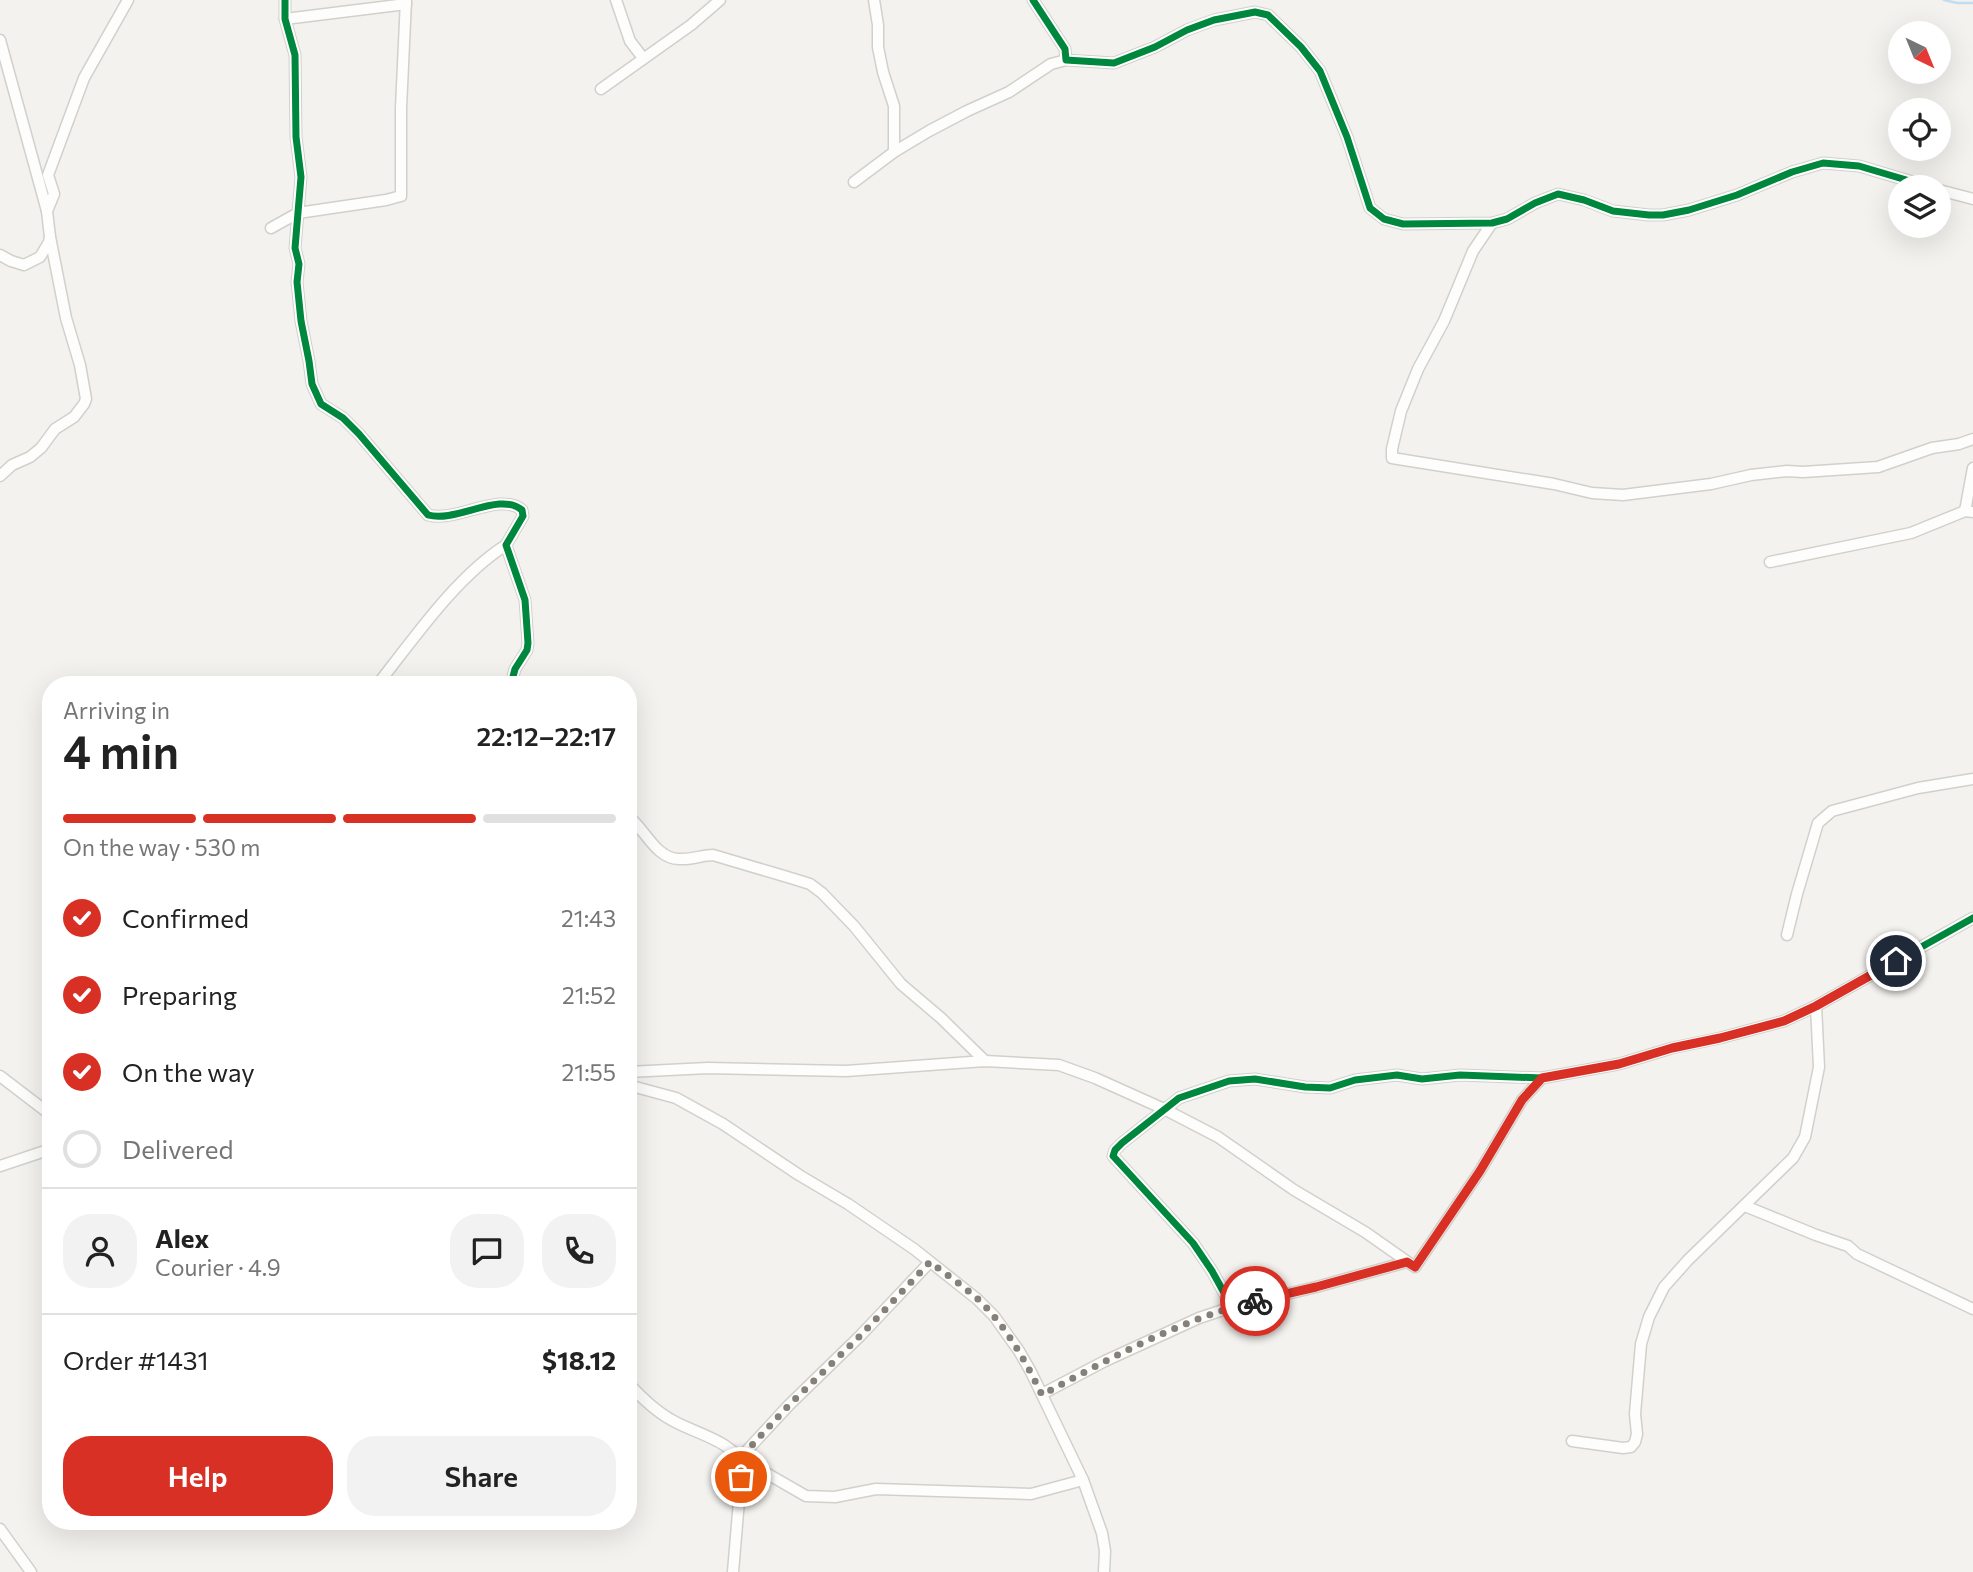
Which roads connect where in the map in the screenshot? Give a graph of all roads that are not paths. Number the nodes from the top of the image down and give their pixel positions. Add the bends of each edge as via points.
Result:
1 (128, 0) edge
2 (285, 0) edge
3 (616, 0) edge
4 (720, 0) edge
5 (874, 0) edge
6 (1033, 0) edge
7 (406, 2) edge
8 (285, 19) junction
9 (0, 40) edge
10 (643, 58) junction
11 (1066, 60) junction
12 (601, 89) dead end
13 (894, 152) junction
14 (1889, 175) edge
15 (854, 183) dead end
16 (1951, 193) edge
17 (1973, 199) edge
18 (47, 211) junction
19 (298, 213) junction
20 (1492, 223) junction
21 (271, 228) dead end
22 (50, 237) junction
23 (0, 255) edge
24 (1973, 439) edge
25 (1973, 468) edge
26 (0, 476) edge
27 (1969, 512) edge
28 (506, 545) junction
29 (1770, 562) dead end
30 (385, 676) edge
31 (513, 676) edge
32 (1973, 779) edge
33 (637, 826) edge
34 (1973, 918) edge
35 (1787, 935) dead end
36 (1816, 1006) junction
37 (985, 1061) junction
38 (637, 1072) edge
39 (0, 1076) edge
40 (1542, 1078) junction
41 (637, 1087) edge
42 (42, 1108) edge
43 (1164, 1110) junction
44 (42, 1152) edge
45 (0, 1166) edge
46 (1745, 1206) junction
47 (930, 1262) junction
48 (1407, 1262) junction
49 (1232, 1307) junction
50 (1973, 1309) edge
51 (637, 1391) edge
52 (1042, 1395) junction
53 (1572, 1441) dead end
54 (740, 1458) junction
55 (1083, 1480) junction
56 (0, 1529) edge
57 (31, 1572) edge
58 (733, 1572) edge
59 (1104, 1572) edge

1 - 18 street via 84,78 48,175 54,194
2 - 8 street
3 - 10 street via 630,41
4 - 10 street
5 - 13 street via 878,47 894,106
6 - 11 street via 1065,49
7 - 8 street
7 - 19 street via 401,196
8 - 19 street via 295,55 301,177
9 - 18 street
10 - 12 street
11 - 13 street via 1051,64 1009,92
11 - 20 street via 1114,63 1214,20 1262,12 1283,28 1320,71 1370,208 1384,219 1403,224
13 - 15 street
14 - 20 street via 1823,163 1737,195 1656,215 1624,212 1558,194
16 - 17 street
18 - 22 street
19 - 21 street
19 - 28 street via 295,248 301,321 312,384 321,404 359,434 429,515 455,515 506,504 520,508 523,516
20 - 24 street via 1473,251 1418,369 1401,411 1392,458 1623,495 1787,471 1878,467
22 - 23 street via 43,252 30,263 17,264
22 - 26 street via 86,399 41,448
25 - 27 street
27 - 29 street via 1911,533
28 - 30 street via 462,581
28 - 31 street via 525,600 528,636 527,650
32 - 35 street via 1832,811 1818,823
33 - 37 street via 668,857 681,860 713,855 810,884 822,892 901,984
34 - 36 street
36 - 40 street via 1784,1021 1732,1035
36 - 46 street via 1819,1067 1805,1137 1793,1158
37 - 38 street via 846,1071
37 - 43 street via 1059,1065
39 - 42 street
40 - 43 street via 1397,1075 1330,1088 1242,1079 1185,1095
40 - 48 street via 1522,1100 1415,1267
41 - 47 street via 676,1098 713,1118
43 - 48 street via 1218,1137
43 - 49 street via 1122,1143 1113,1156 1193,1243
44 - 45 street
46 - 50 street via 1848,1246
46 - 53 street via 1664,1287 1649,1317 1641,1344 1635,1442 1623,1448
47 - 52 street via 994,1316
47 - 54 street
48 - 49 street
49 - 52 street via 1178,1327
51 - 54 street via 659,1412 727,1446
52 - 55 street
54 - 55 street via 806,1496 835,1497 876,1489 1031,1493
54 - 58 street
55 - 59 street via 1102,1533
56 - 57 street

